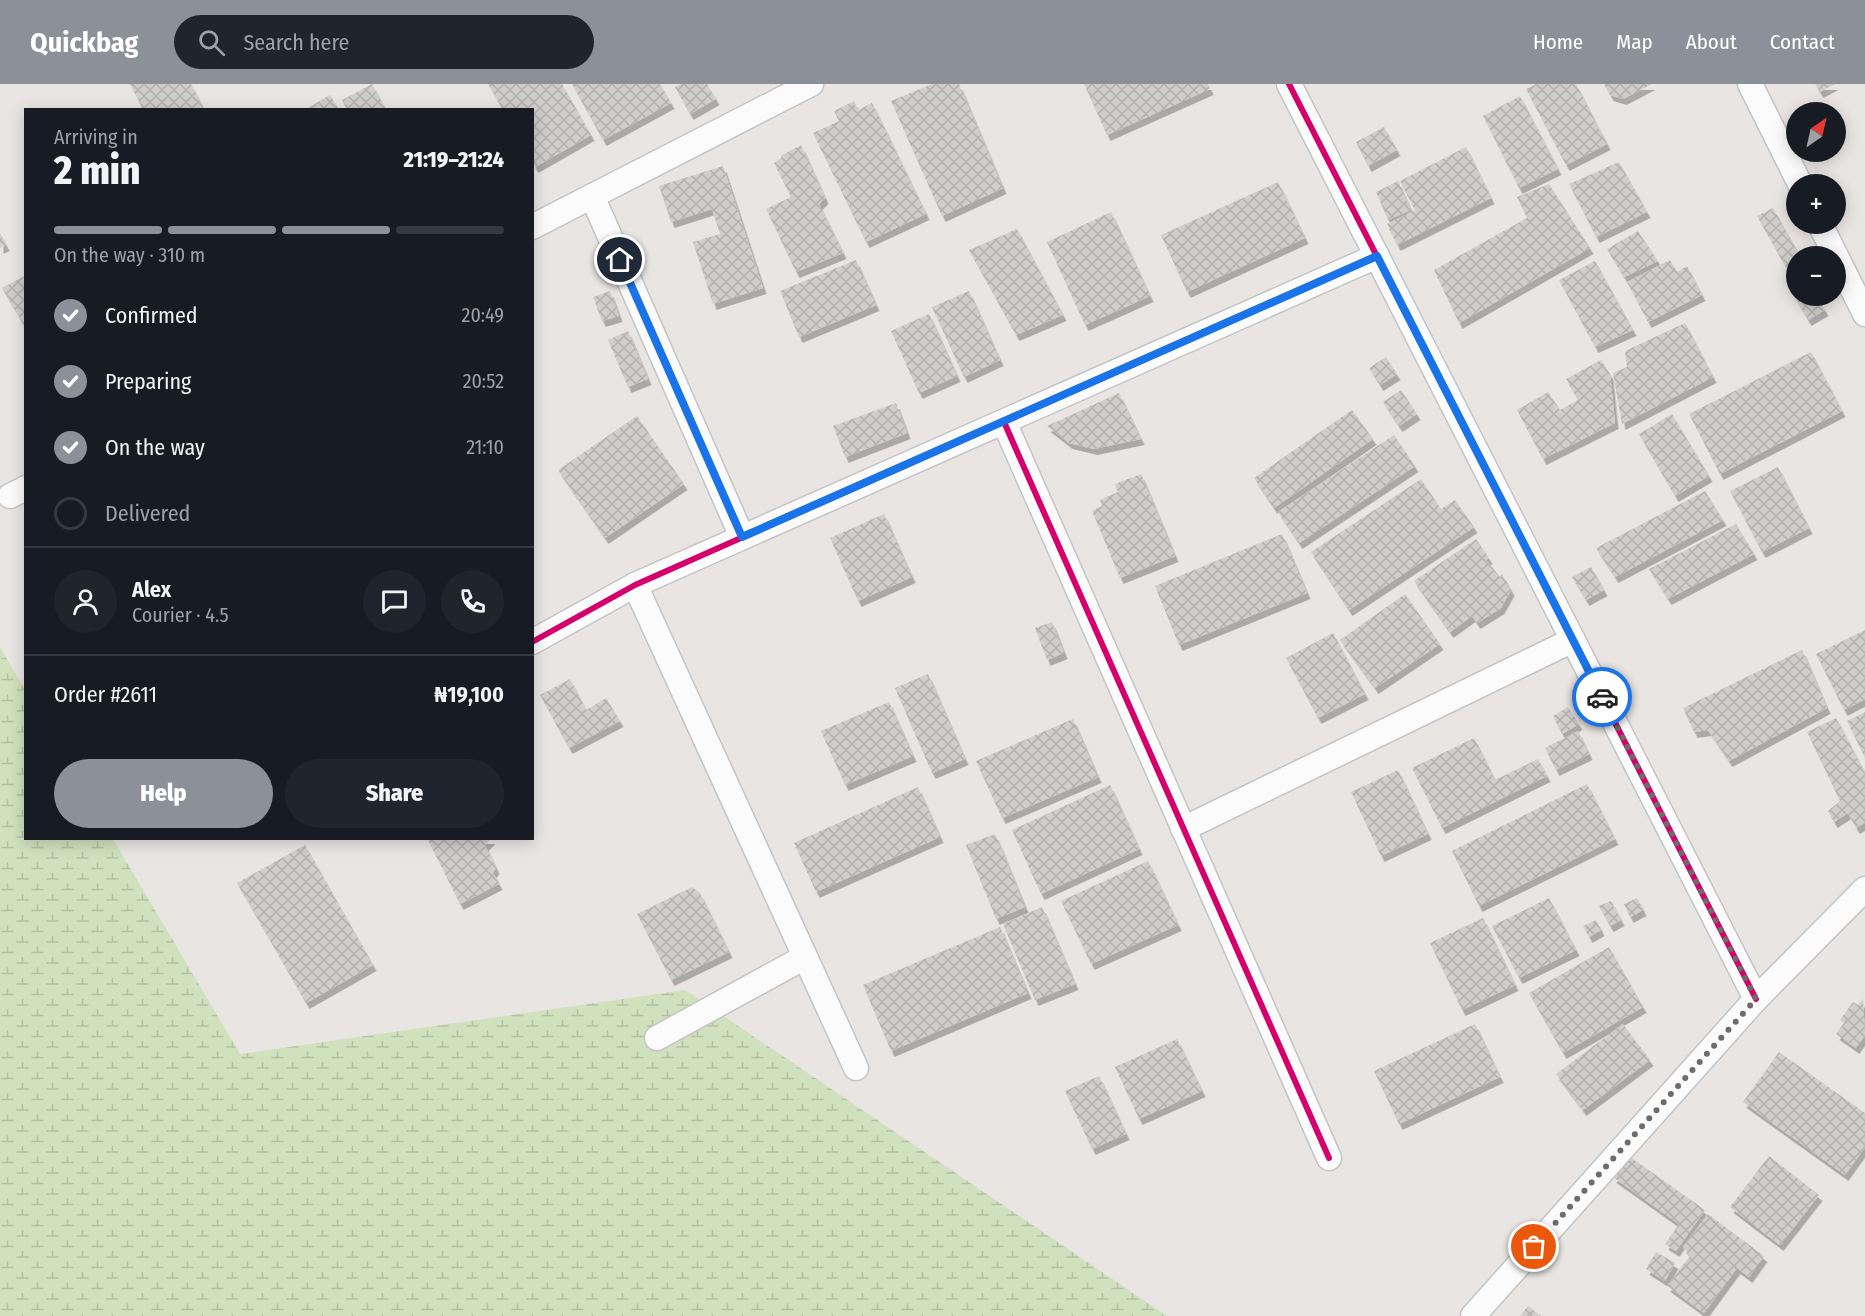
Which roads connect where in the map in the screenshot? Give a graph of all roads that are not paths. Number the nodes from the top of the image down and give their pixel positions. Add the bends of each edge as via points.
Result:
1 (811, 84) edge
2 (1289, 84) edge
3 (1750, 84) edge
4 (1795, 174) edge
5 (592, 196) junction
6 (534, 226) edge
7 (1825, 234) edge
8 (1377, 256) junction
9 (1865, 314) edge
10 (1004, 422) junction
11 (742, 537) junction
12 (635, 585) junction
13 (1573, 640) junction
14 (534, 641) edge
15 (1184, 829) junction
16 (1865, 889) edge
17 (805, 957) junction
18 (1756, 999) junction
19 (657, 1038) dead end
20 (856, 1068) dead end
21 (1329, 1158) dead end
22 (1473, 1316) edge

1 - 5 street
2 - 8 street
3 - 4 street
5 - 6 street
5 - 11 street
7 - 9 street
8 - 10 street
8 - 13 street
10 - 11 street
10 - 15 street
11 - 12 street
12 - 14 street
12 - 17 street
13 - 15 street
13 - 18 street
15 - 21 street
16 - 18 street
17 - 19 street
17 - 20 street
18 - 22 street

